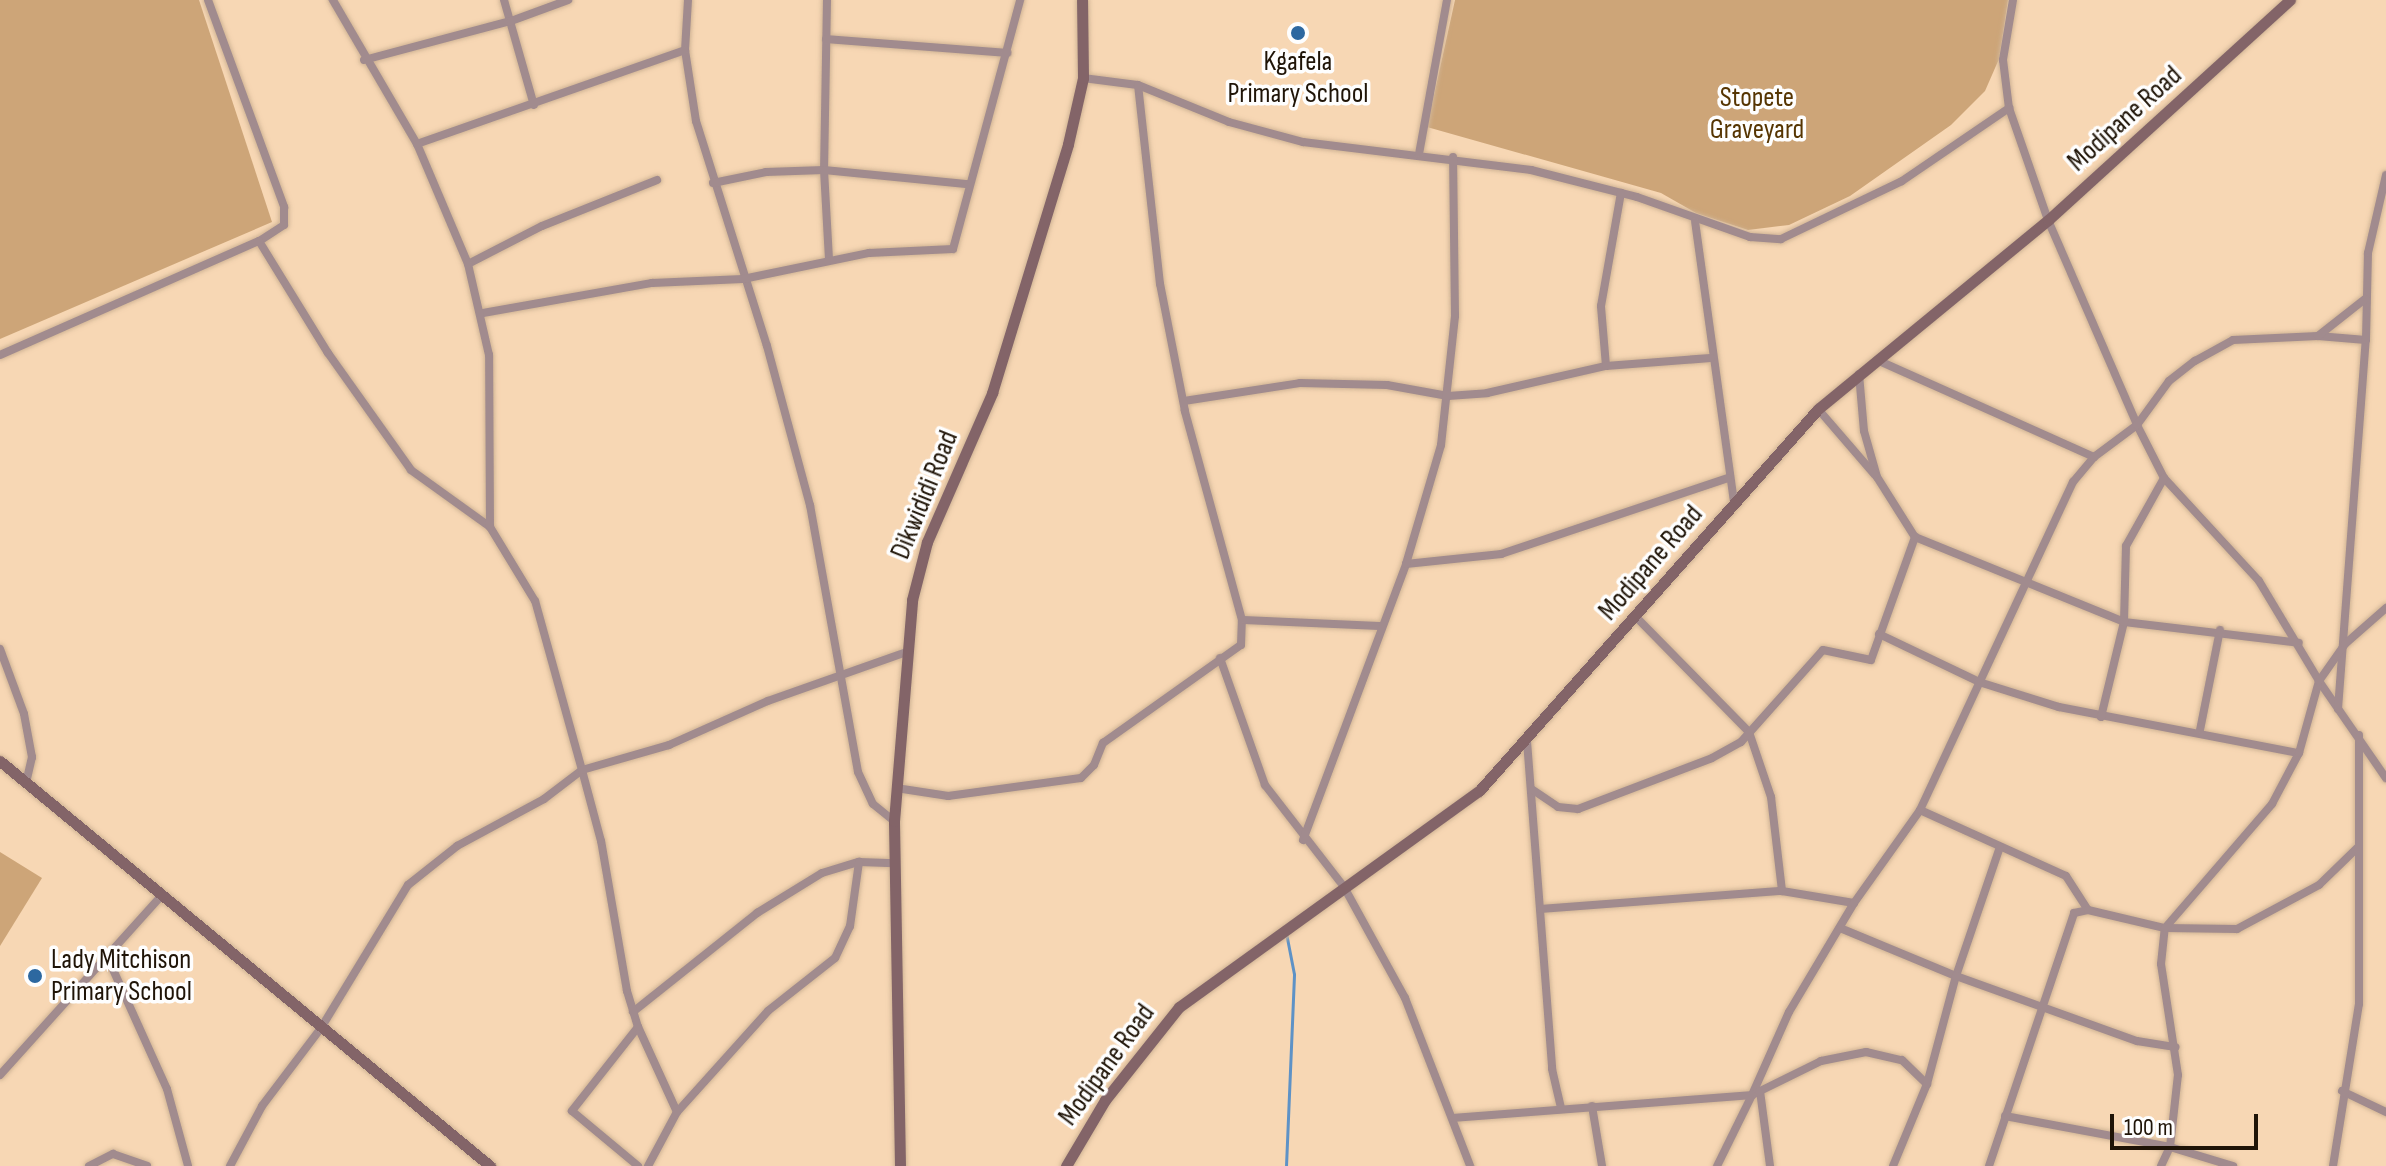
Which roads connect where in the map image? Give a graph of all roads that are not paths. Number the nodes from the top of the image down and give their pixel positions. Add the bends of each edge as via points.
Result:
1 (208, 0) edge
2 (333, 0) edge
3 (504, 0) edge
4 (568, 0) edge
5 (688, 0) edge
6 (827, 0) edge
7 (1020, 0) edge
8 (1082, 0) edge
9 (1447, 0) edge
10 (2013, 0) edge
11 (2290, 0) edge
12 (511, 21) junction
13 (826, 39) junction
14 (685, 50) junction
15 (1007, 53) junction
16 (364, 60) junction
17 (1083, 78) junction
18 (1138, 85) junction
19 (534, 105) junction
20 (2009, 108) junction
21 (417, 144) junction
22 (1419, 154) junction
23 (1453, 157) junction
24 (824, 170) junction
25 (2386, 175) edge
26 (657, 180) dead end
27 (713, 183) junction
28 (968, 184) junction
29 (1621, 193) junction
30 (2048, 220) junction
31 (1695, 221) junction
32 (259, 241) junction
33 (829, 259) junction
34 (468, 264) junction
35 (743, 279) junction
36 (2365, 299) junction
37 (483, 313) junction
38 (2318, 336) junction
39 (2366, 340) junction
40 (0, 355) edge
41 (1711, 358) junction
42 (1877, 360) junction
43 (1606, 366) junction
44 (1859, 373) junction
45 (1448, 396) junction
46 (1184, 401) junction
47 (1818, 409) junction
48 (2137, 425) junction
49 (2094, 457) junction
50 (1877, 477) junction
51 (1728, 478) junction
52 (2164, 478) junction
53 (1734, 503) junction
54 (490, 527) junction
55 (1915, 537) junction
56 (1406, 564) junction
57 (2026, 582) junction
58 (2386, 608) edge
59 (1637, 618) junction
60 (1242, 620) junction
61 (2124, 622) junction
62 (1381, 626) junction
63 (2220, 630) junction
64 (1879, 634) junction
65 (2299, 643) junction
66 (2345, 644) junction
67 (0, 649) edge
68 (906, 652) junction
69 (1220, 658) junction
70 (836, 675) junction
71 (2319, 681) junction
72 (1979, 682) junction
73 (2338, 709) junction
74 (2101, 717) junction
75 (2200, 730) junction
76 (1749, 732) junction
77 (2359, 734) junction
78 (1527, 741) junction
79 (2299, 753) junction
80 (0, 761) edge
81 (582, 770) junction
82 (2384, 771) edge
83 (26, 783) junction
84 (896, 788) junction
85 (1533, 790) junction
86 (1920, 810) junction
87 (894, 821) junction
88 (1303, 840) junction
89 (2000, 847) junction
90 (2357, 848) junction
91 (859, 862) junction
92 (895, 863) junction
93 (1344, 887) junction
94 (1782, 891) junction
95 (162, 895) junction
96 (1854, 903) junction
97 (1540, 909) junction
98 (2088, 910) junction
99 (1840, 928) junction
100 (2165, 928) junction
101 (106, 954) junction
102 (1956, 976) junction
103 (2042, 1003) junction
104 (633, 1012) junction
105 (638, 1027) junction
106 (321, 1028) junction
107 (2176, 1047) junction
108 (0, 1075) edge
109 (1927, 1084) junction
110 (2342, 1091) junction
111 (1756, 1093) junction
112 (1592, 1106) junction
113 (1561, 1108) junction
114 (677, 1112) junction
115 (2386, 1112) edge
116 (2005, 1116) junction
117 (1453, 1118) junction
118 (2170, 1147) junction
119 (89, 1166) edge
120 (147, 1166) edge
121 (188, 1166) edge
122 (230, 1166) edge
123 (490, 1166) edge
124 (638, 1166) edge
125 (648, 1166) edge
126 (900, 1166) edge
127 (1066, 1166) edge
128 (1470, 1166) edge
129 (1602, 1166) edge
130 (1717, 1166) edge
131 (1770, 1166) edge
132 (1893, 1166) edge
133 (1989, 1166) edge
134 (2161, 1166) edge
135 (2233, 1166) edge
136 (2333, 1166) edge

1 - 32 street via 284,207 284,225
2 - 16 street
3 - 12 street
4 - 12 street
5 - 14 street
6 - 13 street
7 - 15 street
8 - 17 main road, Dikwididi Road
9 - 22 street
10 - 20 street via 2003,60
11 - 30 main road, Modipane Road
12 - 16 street
12 - 19 street
13 - 15 street
13 - 24 street
14 - 19 street
14 - 27 street via 693,109
15 - 28 street
16 - 21 street
17 - 18 street
17 - 68 main road, Dikwididi Road via 1037,254 992,393 918,569
18 - 22 street via 1229,122 1303,142
18 - 46 street via 1145,179
19 - 21 street
20 - 30 street
20 - 31 street via 1902,181 1781,239 1750,237
21 - 34 street
22 - 23 street
23 - 29 street
23 - 45 street via 1458,244
24 - 27 street via 766,172
24 - 28 street
24 - 33 street
25 - 36 street via 2372,225
26 - 34 street via 542,226
27 - 35 street
28 - 33 street via 953,249
29 - 31 street
29 - 43 street via 1601,306
30 - 42 main road, Modipane Road
30 - 48 street
31 - 41 street
32 - 40 street
32 - 54 street via 328,353 411,470
33 - 35 street
34 - 37 street
35 - 37 street via 652,283
35 - 70 street via 810,505
36 - 38 street
36 - 39 street
37 - 54 street via 491,384
38 - 39 street
38 - 48 street via 2233,340 2169,381
39 - 66 street
41 - 43 street
41 - 51 street
42 - 44 main road, Modipane Road
42 - 49 street
43 - 45 street via 1514,388
44 - 47 main road, Modipane Road
44 - 50 street via 1864,431
45 - 46 street via 1387,385 1315,383
45 - 56 street via 1430,489
46 - 60 street
47 - 50 street
47 - 53 main road, Modipane Road
48 - 49 street
48 - 52 street
49 - 57 street via 2057,507
50 - 55 street
51 - 53 street
51 - 56 street via 1515,551
52 - 61 street via 2126,546
52 - 65 street via 2246,565
53 - 59 main road, Modipane Road
54 - 81 street via 535,601
55 - 57 street
55 - 64 street
56 - 62 street
57 - 61 street
57 - 72 street
58 - 66 street
59 - 76 street
59 - 78 main road, Modipane Road
60 - 62 street
60 - 69 street via 1241,645
61 - 63 street
61 - 74 street
62 - 88 street
63 - 65 street
63 - 75 street
64 - 72 street
64 - 76 street via 1871,660 1864,663 1823,650
65 - 71 street
66 - 71 street
66 - 73 street
67 - 83 street via 24,714 32,757
68 - 70 street
68 - 84 main road, Dikwididi Road
69 - 84 street via 1103,743 1094,765 1081,778 988,787 958,796
69 - 88 street via 1265,785
70 - 81 street via 669,745
70 - 87 street via 866,793
71 - 73 street
71 - 79 street
72 - 74 street
72 - 86 street
73 - 77 street
74 - 75 street
75 - 79 street
76 - 85 street via 1732,750 1578,809 1558,807
76 - 94 street via 1771,797
77 - 82 street
77 - 90 street
78 - 85 street
78 - 93 main road, Modipane Road via 1464,804
79 - 100 street via 2272,804
80 - 83 main road
81 - 104 street
81 - 106 street via 544,799 457,846 408,885
83 - 95 main road
84 - 87 main road, Dikwididi Road
85 - 97 street
86 - 89 street
86 - 96 street
87 - 92 main road, Dikwididi Road
88 - 93 street
89 - 98 street via 2066,876
89 - 102 street
90 - 100 street via 2319,885 2237,929
90 - 110 street via 2359,1004
91 - 92 street
91 - 104 street via 822,873 757,913
91 - 114 street via 850,926 835,958 768,1011
92 - 126 main road, Dikwididi Road
93 - 117 street via 1405,998
93 - 127 main road, Modipane Road via 1179,1007 1105,1100
94 - 96 street
94 - 97 street
95 - 101 street
95 - 106 main road
96 - 99 street
97 - 113 street via 1552,1069
98 - 100 street
98 - 103 street via 2071,918
99 - 102 street
99 - 111 street via 1789,1012
100 - 107 street via 2161,964
101 - 108 street
101 - 121 street via 167,1089
102 - 103 street
102 - 109 street
103 - 107 street via 2137,1041
103 - 116 street
104 - 105 street
105 - 114 street
105 - 124 street via 572,1111
106 - 122 street via 262,1106
106 - 123 main road
107 - 118 street
109 - 111 street via 1902,1060 1866,1052 1821,1061
109 - 132 street
110 - 115 street
110 - 136 street
111 - 112 street
111 - 130 street
111 - 131 street
112 - 113 street
112 - 129 street
113 - 117 street
114 - 125 street
116 - 118 street
116 - 133 street
117 - 128 street
118 - 134 street
118 - 135 street
119 - 120 street via 113,1154

